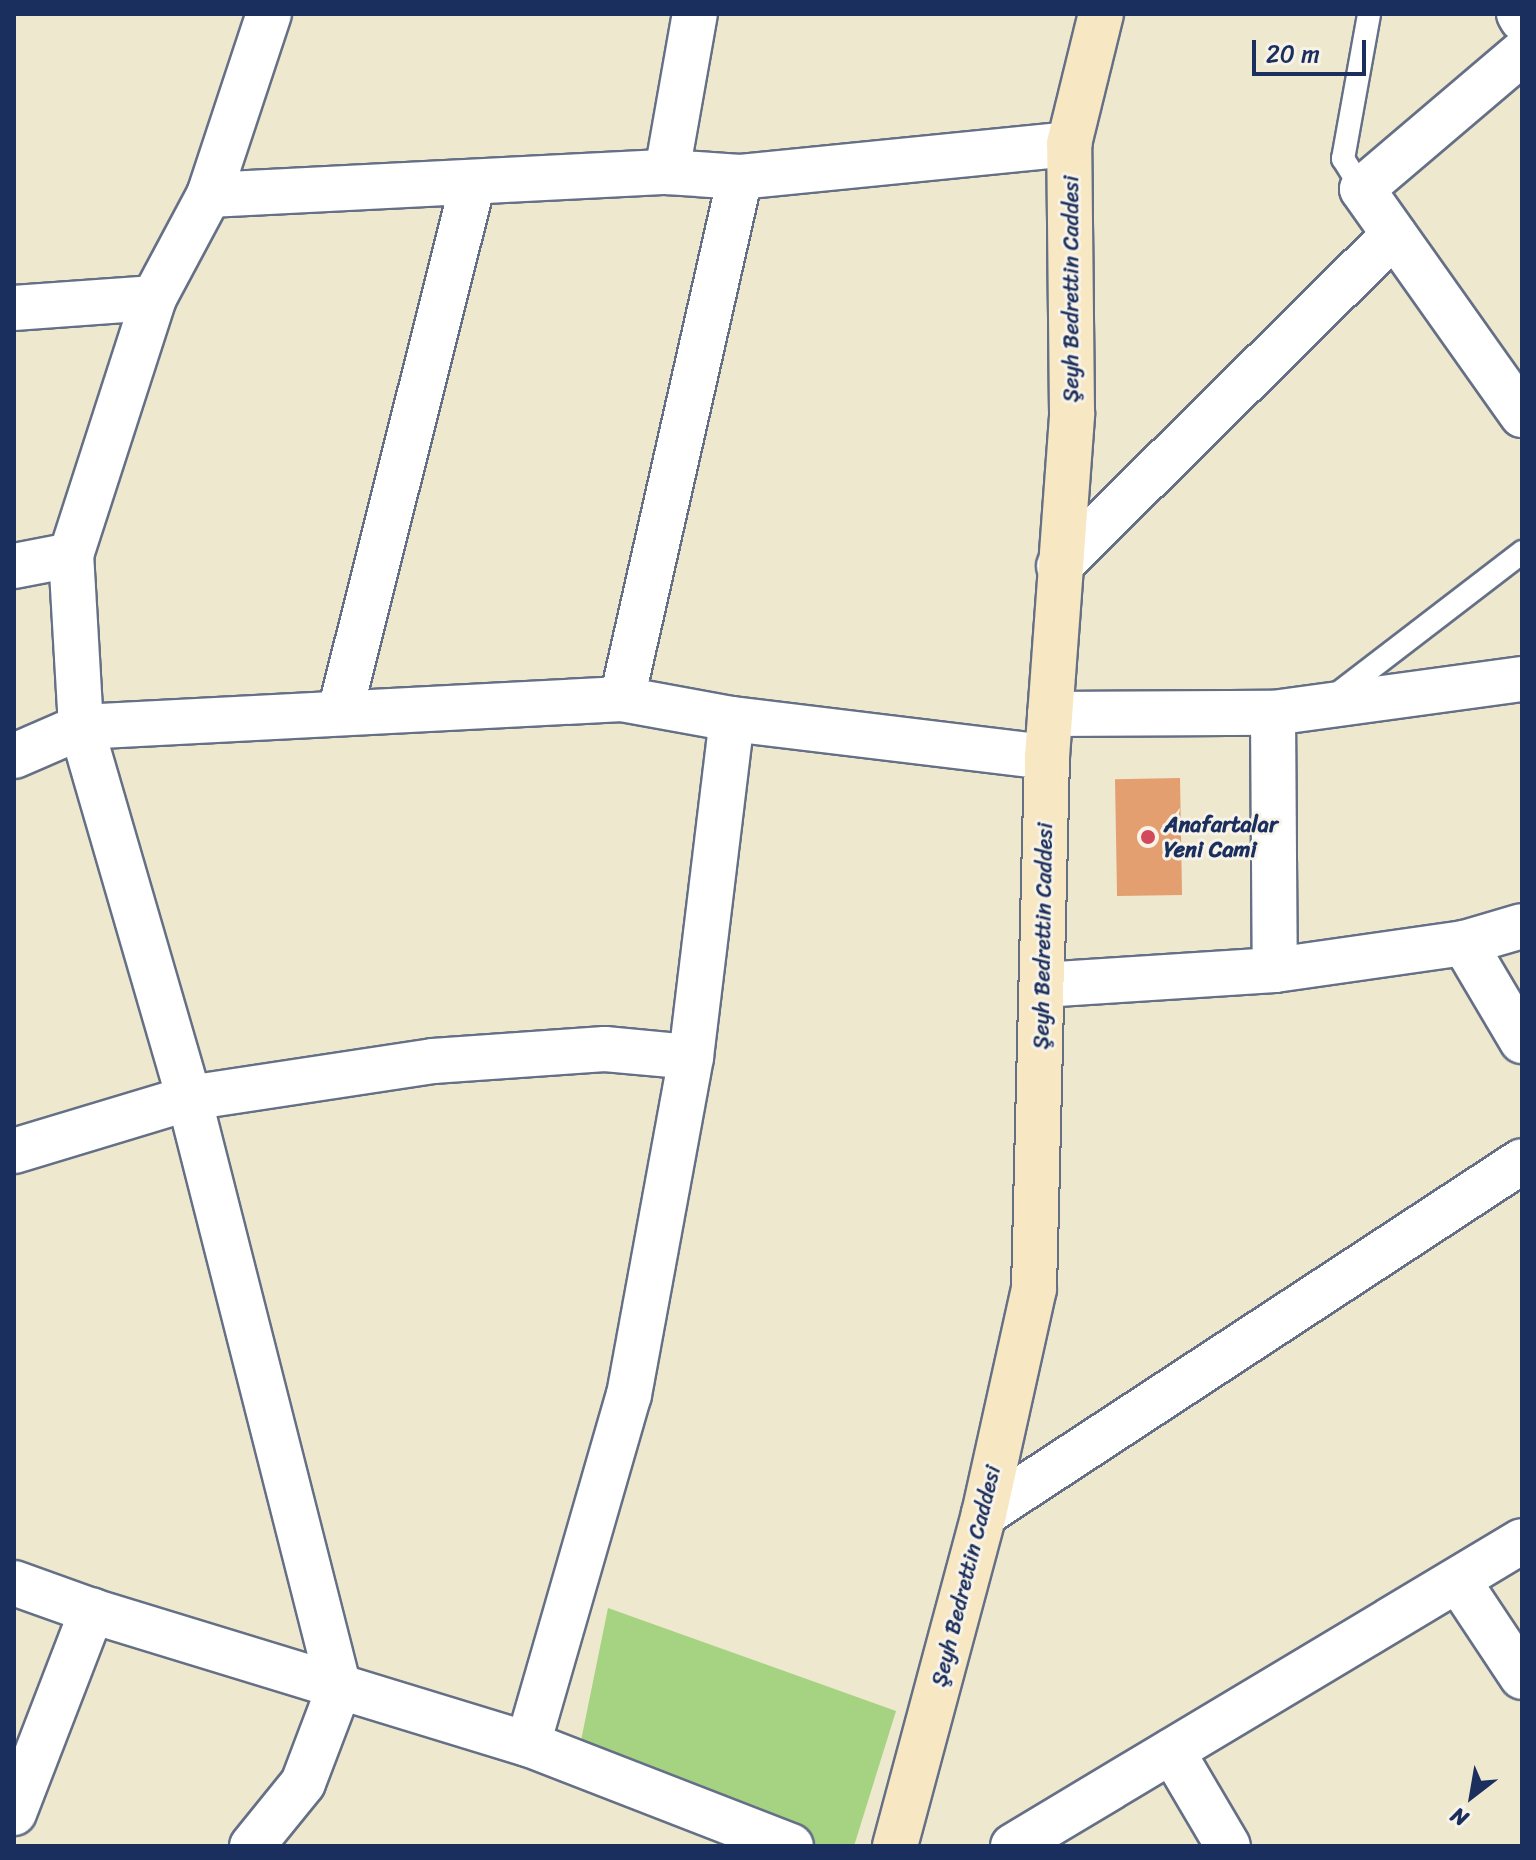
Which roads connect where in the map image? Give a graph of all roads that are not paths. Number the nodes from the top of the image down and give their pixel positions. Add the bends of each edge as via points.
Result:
1 (269, 14) edge
2 (695, 14) edge
3 (1101, 14) edge
4 (1369, 14) edge
5 (1519, 14) edge
6 (1522, 19) edge
7 (1522, 53) edge
8 (1069, 144) junction
9 (667, 172) junction
10 (740, 177) junction
11 (473, 182) junction
12 (1362, 189) junction
13 (209, 195) junction
14 (1394, 235) junction
15 (154, 298) junction
16 (14, 308) edge
17 (1518, 402) edge
18 (1522, 552) edge
19 (71, 555) junction
20 (14, 566) edge
21 (1059, 566) junction
22 (1522, 679) edge
23 (622, 699) junction
24 (1321, 707) junction
25 (340, 712) junction
26 (1273, 713) junction
27 (1050, 714) junction
28 (732, 719) junction
29 (81, 727) junction
30 (14, 756) edge
31 (1047, 757) junction
32 (1522, 926) edge
33 (1464, 943) junction
34 (1275, 970) junction
35 (1042, 985) junction
36 (1522, 1041) edge
37 (691, 1057) junction
38 (189, 1098) junction
39 (14, 1151) edge
40 (1522, 1161) edge
41 (984, 1514) junction
42 (1522, 1541) edge
43 (1459, 1582) junction
44 (14, 1583) edge
45 (92, 1611) junction
46 (1522, 1677) edge
47 (339, 1688) junction
48 (528, 1744) junction
49 (1172, 1751) junction
50 (14, 1813) edge
51 (252, 1846) edge
52 (791, 1846) edge
53 (895, 1846) edge
54 (1013, 1846) edge
55 (1228, 1846) edge

1 - 13 street
2 - 9 street
3 - 8 main road, Şeyh Bedrettin Caddesi
4 - 12 lane via 1343,159
5 - 6 street
7 - 12 street
8 - 10 street
8 - 21 main road, Şeyh Bedrettin Caddesi via 1072,413
9 - 10 street
9 - 11 street
10 - 23 street
11 - 13 street
11 - 25 street
12 - 14 street
13 - 15 street
14 - 17 street
14 - 21 street
15 - 16 street
15 - 19 street
18 - 24 lane
19 - 20 street
19 - 29 street
21 - 27 main road, Şeyh Bedrettin Caddesi
22 - 24 street
23 - 25 street
23 - 28 street
24 - 26 street
25 - 29 street
26 - 27 street
26 - 34 street
27 - 31 main road, Şeyh Bedrettin Caddesi
28 - 31 street
28 - 37 street
29 - 30 street
29 - 38 street
31 - 35 main road, Şeyh Bedrettin Caddesi
32 - 33 street
33 - 34 street
33 - 36 street
34 - 35 street
35 - 41 main road, Şeyh Bedrettin Caddesi via 1034,1289
37 - 38 street via 605,1049 433,1061
37 - 48 street via 629,1395
38 - 39 street
38 - 47 street
40 - 41 street
41 - 53 main road, Şeyh Bedrettin Caddesi
42 - 43 street
43 - 46 street
43 - 49 street
44 - 45 street
45 - 47 street
45 - 50 street
47 - 48 street
47 - 51 street via 303,1783
48 - 52 street
49 - 54 street
49 - 55 street

